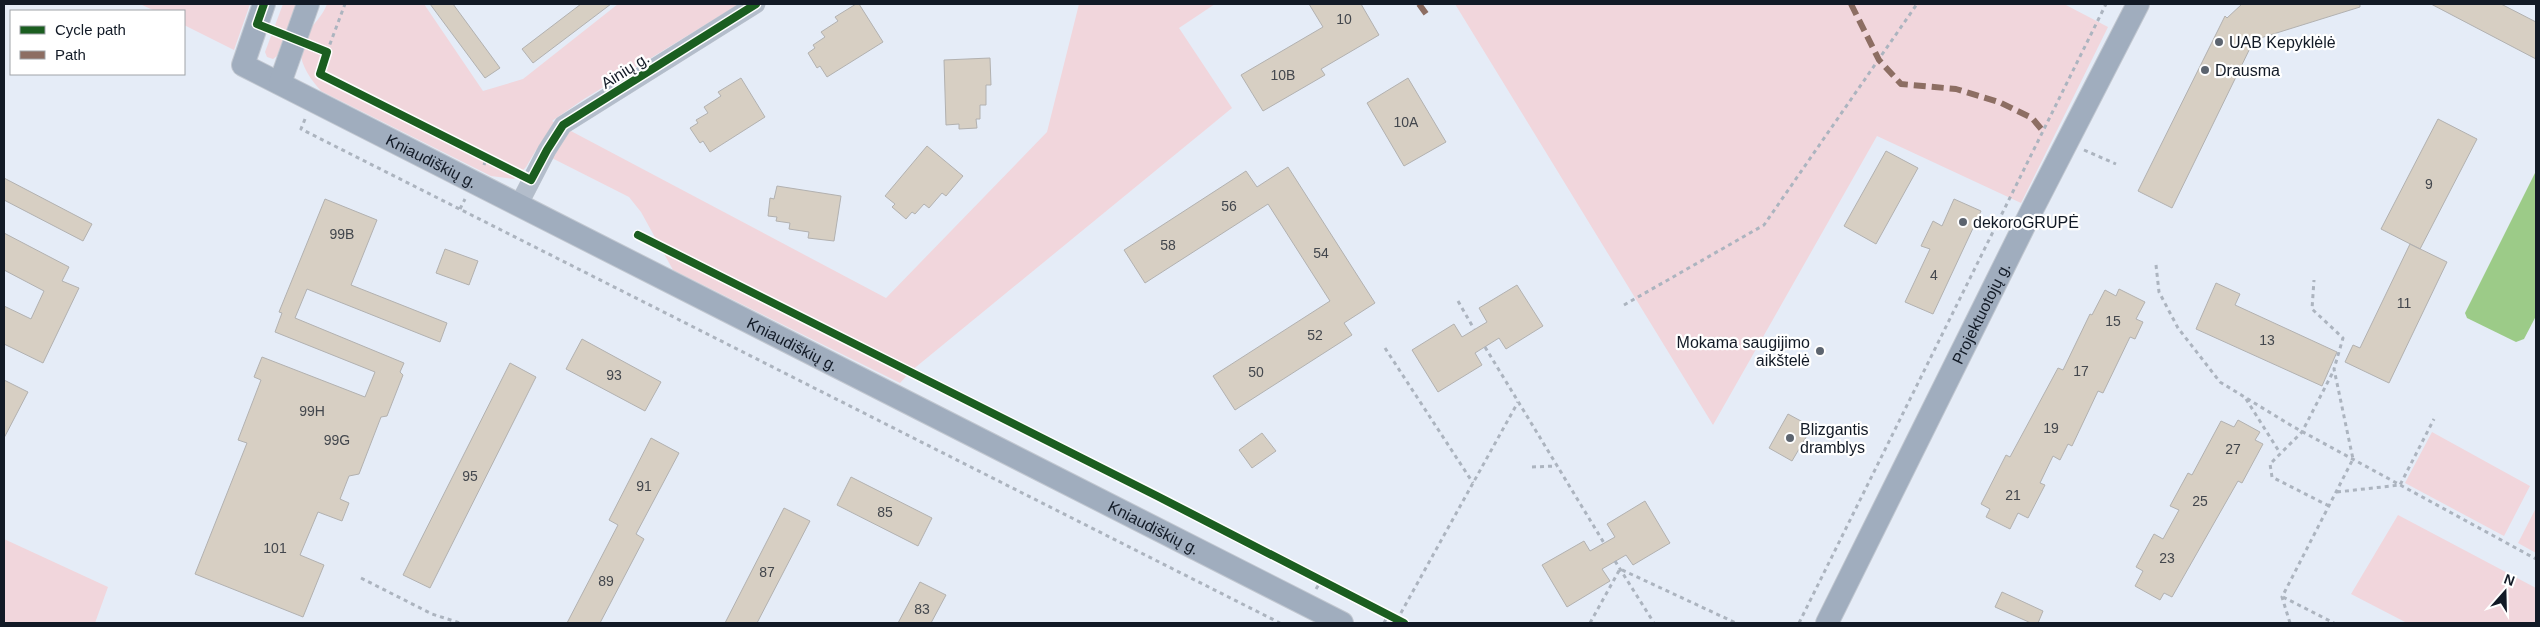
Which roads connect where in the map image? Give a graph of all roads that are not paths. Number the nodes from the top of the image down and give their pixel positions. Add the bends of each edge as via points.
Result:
1 (264, 4) edge
2 (308, 4) edge
3 (756, 4) edge
4 (2138, 4) edge
5 (280, 83) junction
6 (518, 206) junction
7 (1342, 623) edge
8 (1827, 623) edge

1 - 5 main road, Kniaudiškių g. via 243,65
2 - 5 main road
3 - 6 street, Ainių g. via 563,125 546,150
4 - 8 main road, Projektuotojų g.
5 - 6 main road, Kniaudiškių g.
6 - 7 main road, Kniaudiškių g.

